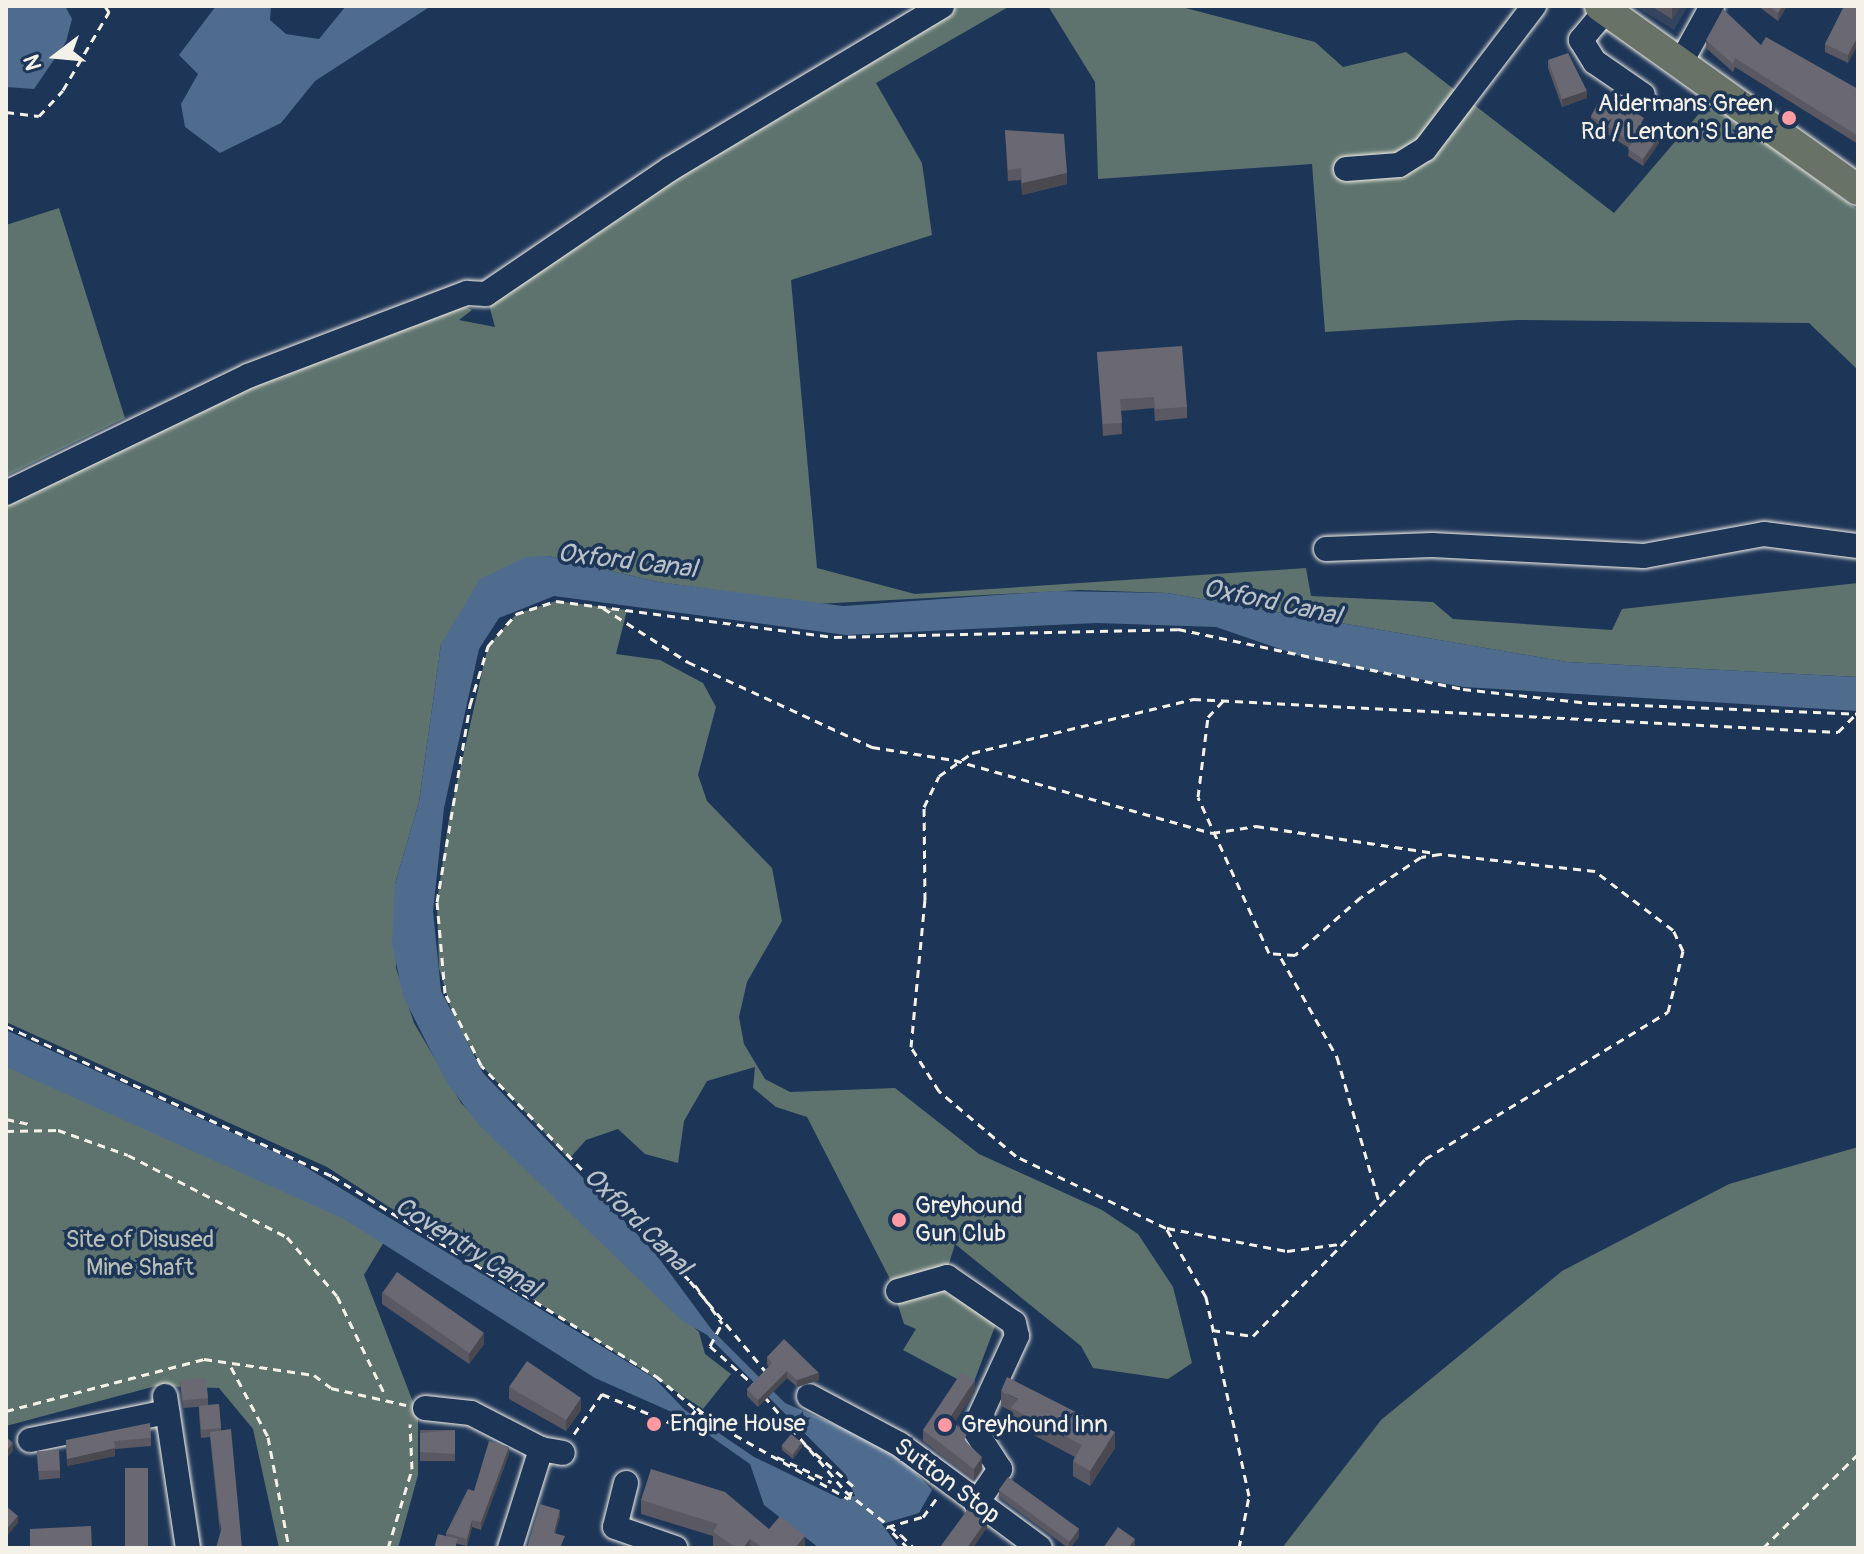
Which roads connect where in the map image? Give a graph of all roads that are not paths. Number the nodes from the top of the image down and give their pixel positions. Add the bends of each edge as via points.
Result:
1 (942, 6) edge
2 (1534, 6) edge
3 (1712, 6) edge
4 (1603, 8) edge
5 (1680, 64) junction
6 (1643, 95) dead end
7 (1346, 169) dead end
8 (1858, 190) edge
9 (6, 493) edge
10 (1858, 546) edge
11 (1326, 549) dead end
12 (898, 1291) dead end
13 (809, 1396) dead end
14 (415, 1406) road end
15 (30, 1440) dead end
16 (626, 1483) dead end
17 (976, 1504) junction
18 (188, 1548) edge
19 (510, 1548) edge
20 (675, 1548) edge
21 (1040, 1548) edge

1 - 9 street via 670,169 486,294 467,293 248,376
2 - 7 street via 1425,149 1399,165
3 - 5 street
4 - 5 main road
4 - 6 street via 1581,40 1595,62
5 - 8 main road
10 - 11 street via 1764,534 1644,556 1432,545
12 - 17 street via 947,1277 1014,1323 1017,1336 974,1429 1000,1469
13 - 17 street, Sutton Stop via 892,1439
14 - 19 street via 471,1413 552,1451
15 - 18 street via 166,1404
16 - 20 street via 615,1527
17 - 21 street, Sutton Stop

